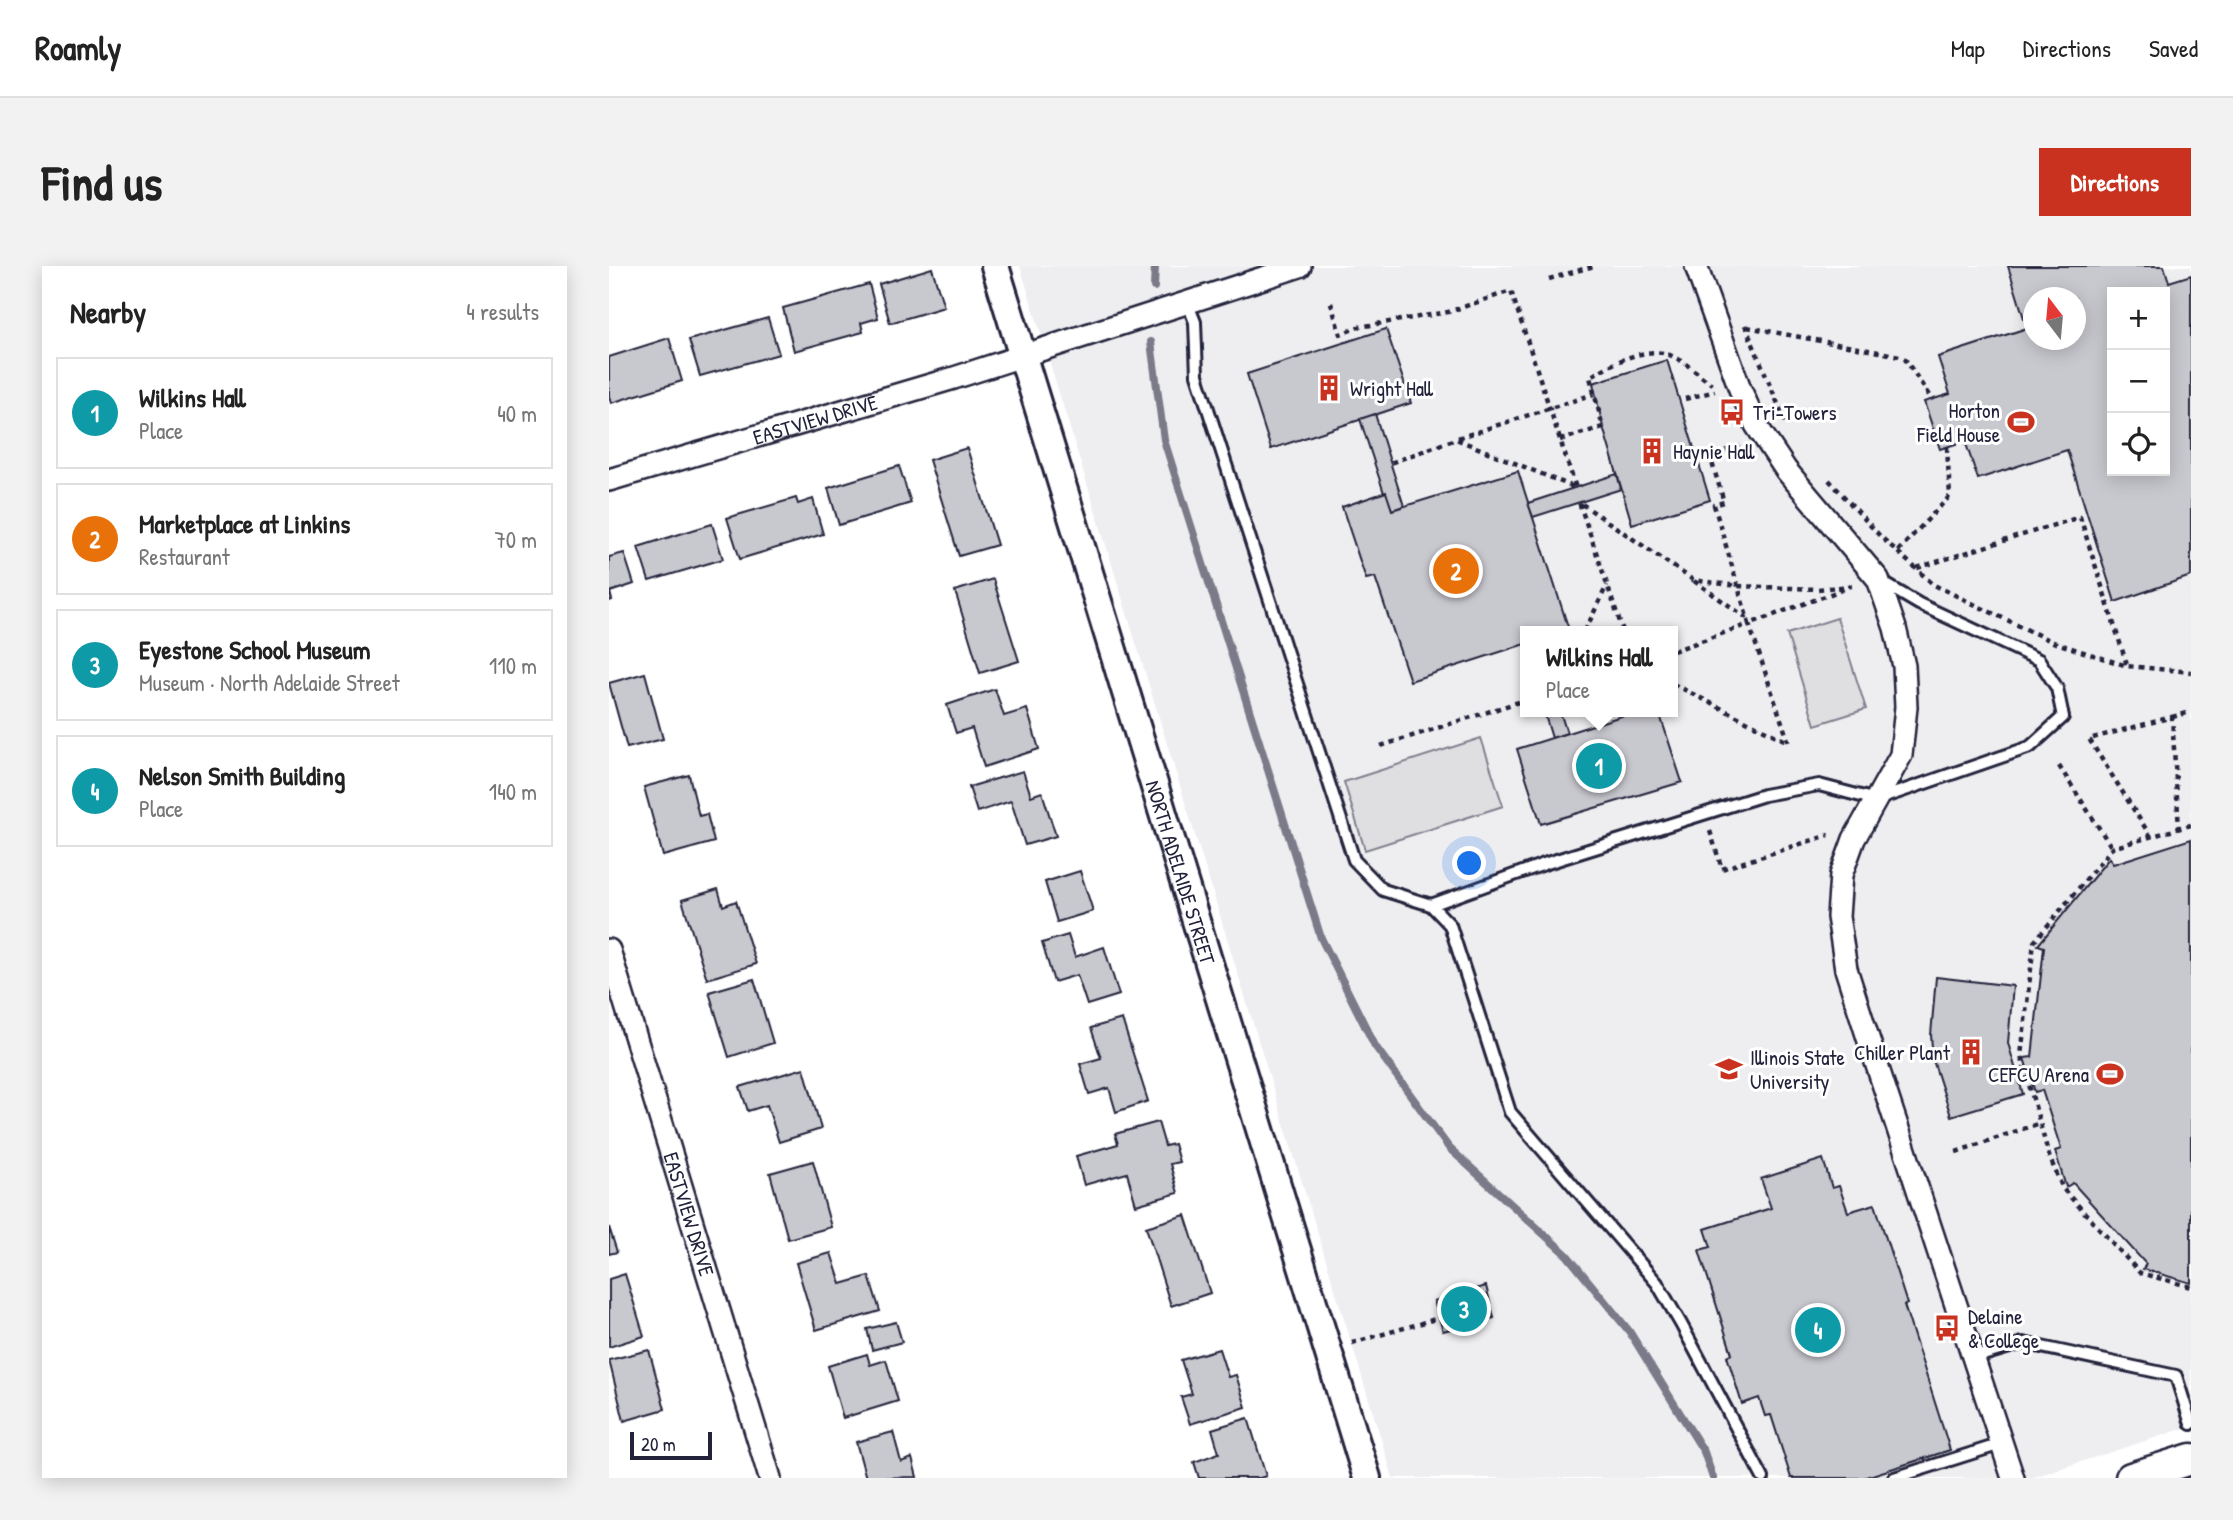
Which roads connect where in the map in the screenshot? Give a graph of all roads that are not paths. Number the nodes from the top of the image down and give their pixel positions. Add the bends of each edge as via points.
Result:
1 (995, 266) edge
2 (1300, 266) edge
3 (1696, 266) edge
4 (1187, 302) junction
5 (1022, 355) junction
6 (609, 480) edge
7 (1878, 579) junction
8 (1876, 800) junction
9 (1431, 905) junction
10 (609, 950) edge
11 (1973, 1358) junction
12 (2191, 1424) edge
13 (2001, 1444) junction
14 (2191, 1459) edge
15 (771, 1478) edge
16 (1367, 1478) edge
17 (1763, 1478) edge
18 (1894, 1478) edge
19 (2013, 1478) edge
20 (2131, 1478) edge

1 - 5 street, NORTH ADELAIDE STREET
2 - 4 street, EASTVIEW DRIVE
3 - 7 street via 1756,425 1786,470
4 - 5 street, EASTVIEW DRIVE
4 - 9 lane via 1195,322 1197,375 1354,860 1383,890
5 - 6 street, EASTVIEW DRIVE
5 - 16 street, NORTH ADELAIDE STREET
7 - 8 street via 1904,666 1906,707 1901,755
7 - 8 lane via 1919,604 2039,660 2057,688 2063,717 2030,747
8 - 9 lane via 1819,785 1764,795
8 - 11 street via 1841,875 1838,917 1846,969
9 - 17 lane via 1450,925 1510,1112 1657,1283
10 - 15 street, EASTVIEW DRIVE
11 - 12 lane via 2023,1343 2176,1376
11 - 13 street
13 - 18 lane
13 - 19 street
14 - 20 main road

